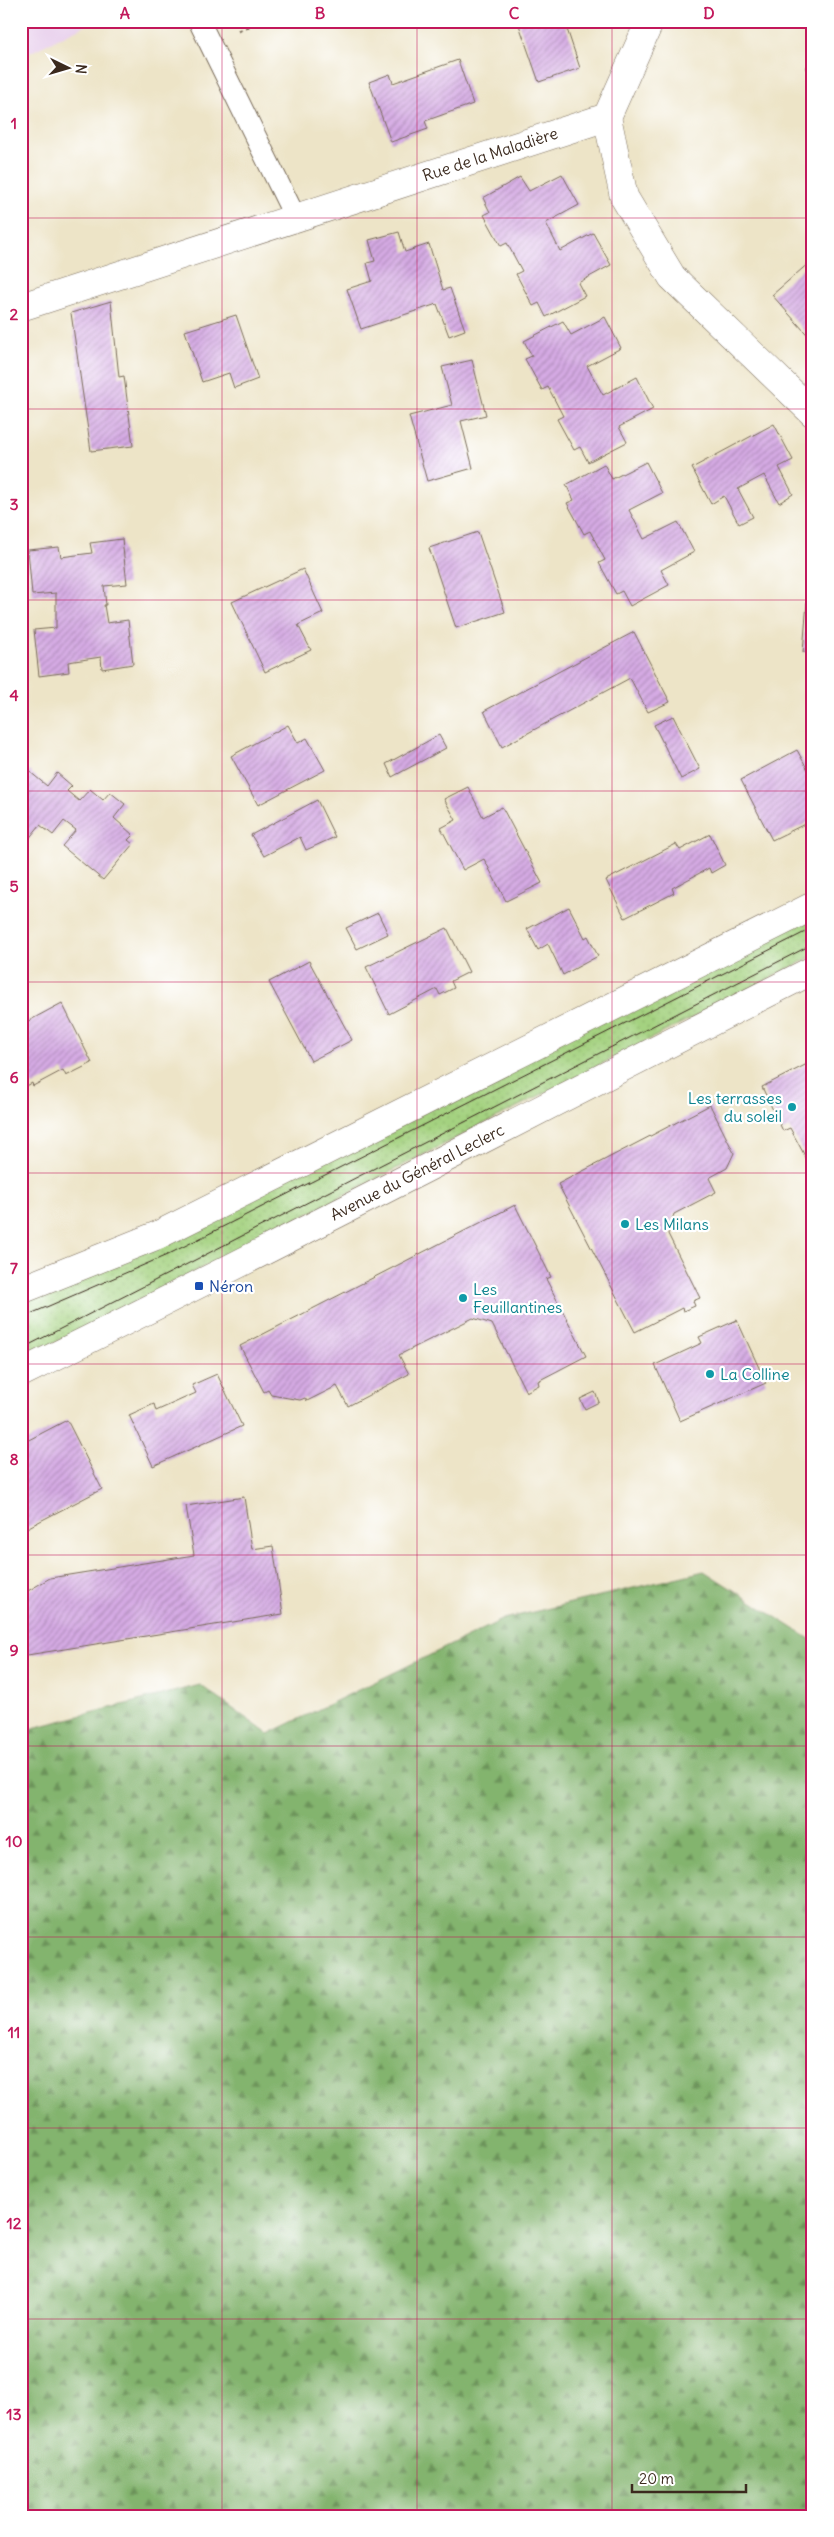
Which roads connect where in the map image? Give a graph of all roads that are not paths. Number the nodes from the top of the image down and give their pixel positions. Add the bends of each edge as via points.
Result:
1 (199, 21) edge
2 (650, 21) edge
3 (607, 117) junction
4 (295, 217) junction
5 (21, 307) edge
6 (808, 402) edge
7 (813, 906) edge
8 (813, 970) edge
9 (21, 1290) edge
10 (21, 1373) edge

1 - 4 lane
2 - 3 main road
3 - 4 main road, Rue de la Maladière
3 - 6 main road via 624,197 672,277
4 - 5 main road, Rue de la Maladière
7 - 9 main road via 158,1235
8 - 10 main road, Avenue du Général Leclerc via 199,1286

